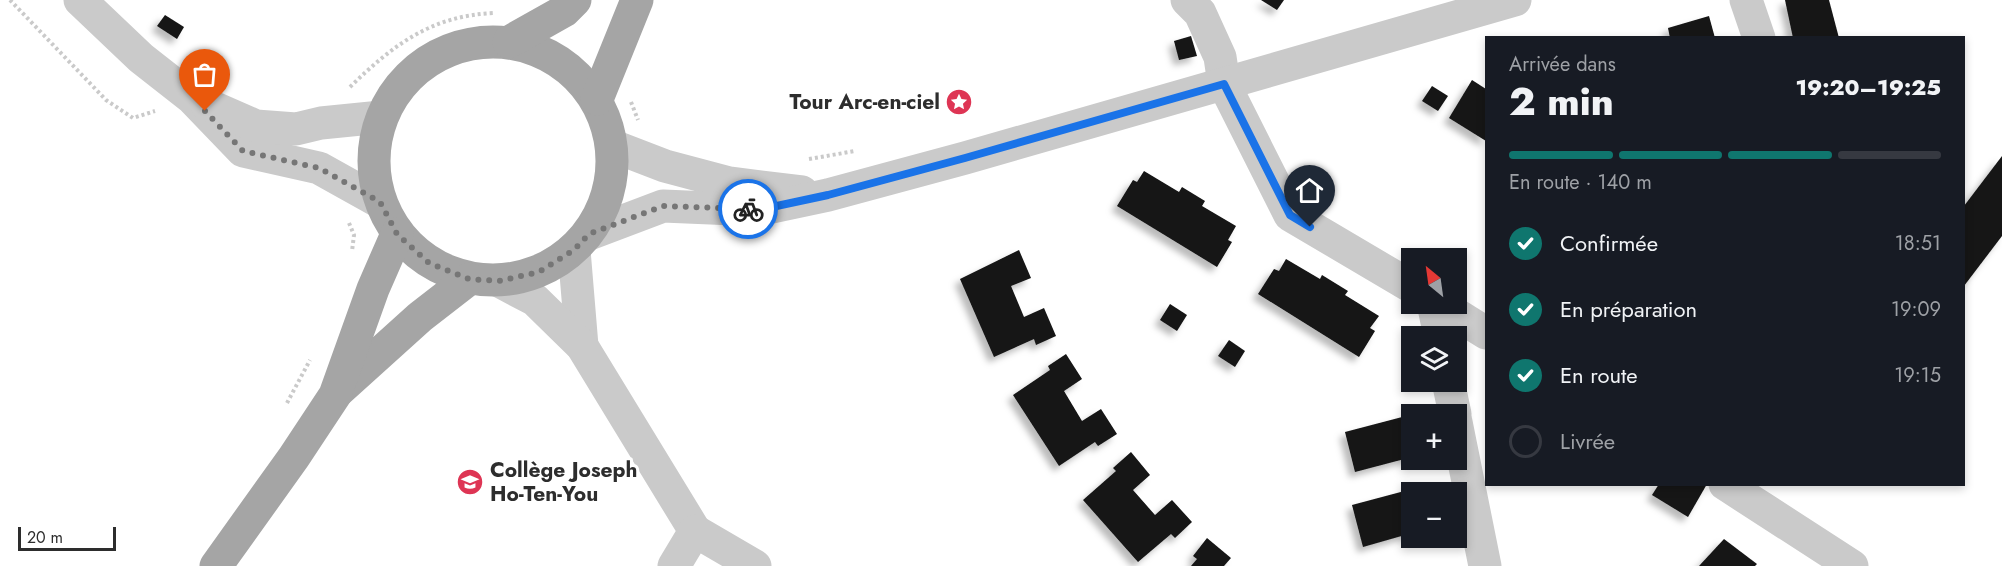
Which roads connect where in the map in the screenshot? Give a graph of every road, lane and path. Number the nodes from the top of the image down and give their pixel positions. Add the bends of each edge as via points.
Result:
1 (10, 0) edge
2 (80, 0) edge
3 (575, 0) edge
4 (637, 0) edge
5 (1188, 0) edge
6 (1746, 0) edge
7 (1506, 1) edge
8 (504, 27) junction
9 (1758, 36) edge
10 (1224, 84) junction
11 (344, 92) dead end
12 (192, 98) junction
13 (597, 99) junction
14 (381, 117) junction
15 (613, 146) junction
16 (828, 195) junction
17 (380, 202) junction
18 (348, 219) dead end
19 (397, 234) junction
20 (582, 242) junction
21 (352, 255) dead end
22 (484, 280) junction
23 (1401, 281) edge
24 (1456, 314) edge
25 (1485, 332) edge
26 (582, 346) junction
27 (312, 356) dead end
28 (335, 394) junction
29 (284, 408) dead end
30 (1466, 470) edge
31 (1728, 486) edge
32 (695, 531) junction
33 (216, 566) edge
34 (674, 566) edge
35 (755, 566) edge
36 (1485, 566) edge
37 (1852, 566) edge

1 - 12 path via 106,100 133,118
2 - 12 street via 141,58
3 - 8 main road via 564,11
4 - 13 main road
5 - 10 street via 1200,13 1220,57
6 - 9 street
7 - 10 street
8 - 11 path via 471,14 426,28 386,52
8 - 13 main road via 574,71
8 - 14 main road via 433,58 402,84
10 - 16 street
10 - 23 street via 1290,215
12 - 14 street via 256,126 296,129
12 - 17 street via 243,151 319,168
13 - 15 main road via 608,122
14 - 17 main road via 373,159
15 - 16 street via 665,166 729,183
15 - 20 main road via 610,192
16 - 20 street via 758,210 663,206
17 - 19 main road
18 - 21 path via 354,235
19 - 22 main road via 429,263
19 - 28 main road
20 - 22 main road via 539,272
20 - 26 street
22 - 26 street via 535,300
22 - 28 main road via 420,317
24 - 25 street
26 - 32 street
27 - 29 path
28 - 33 main road
30 - 36 street
31 - 37 street
32 - 34 street
32 - 35 street

